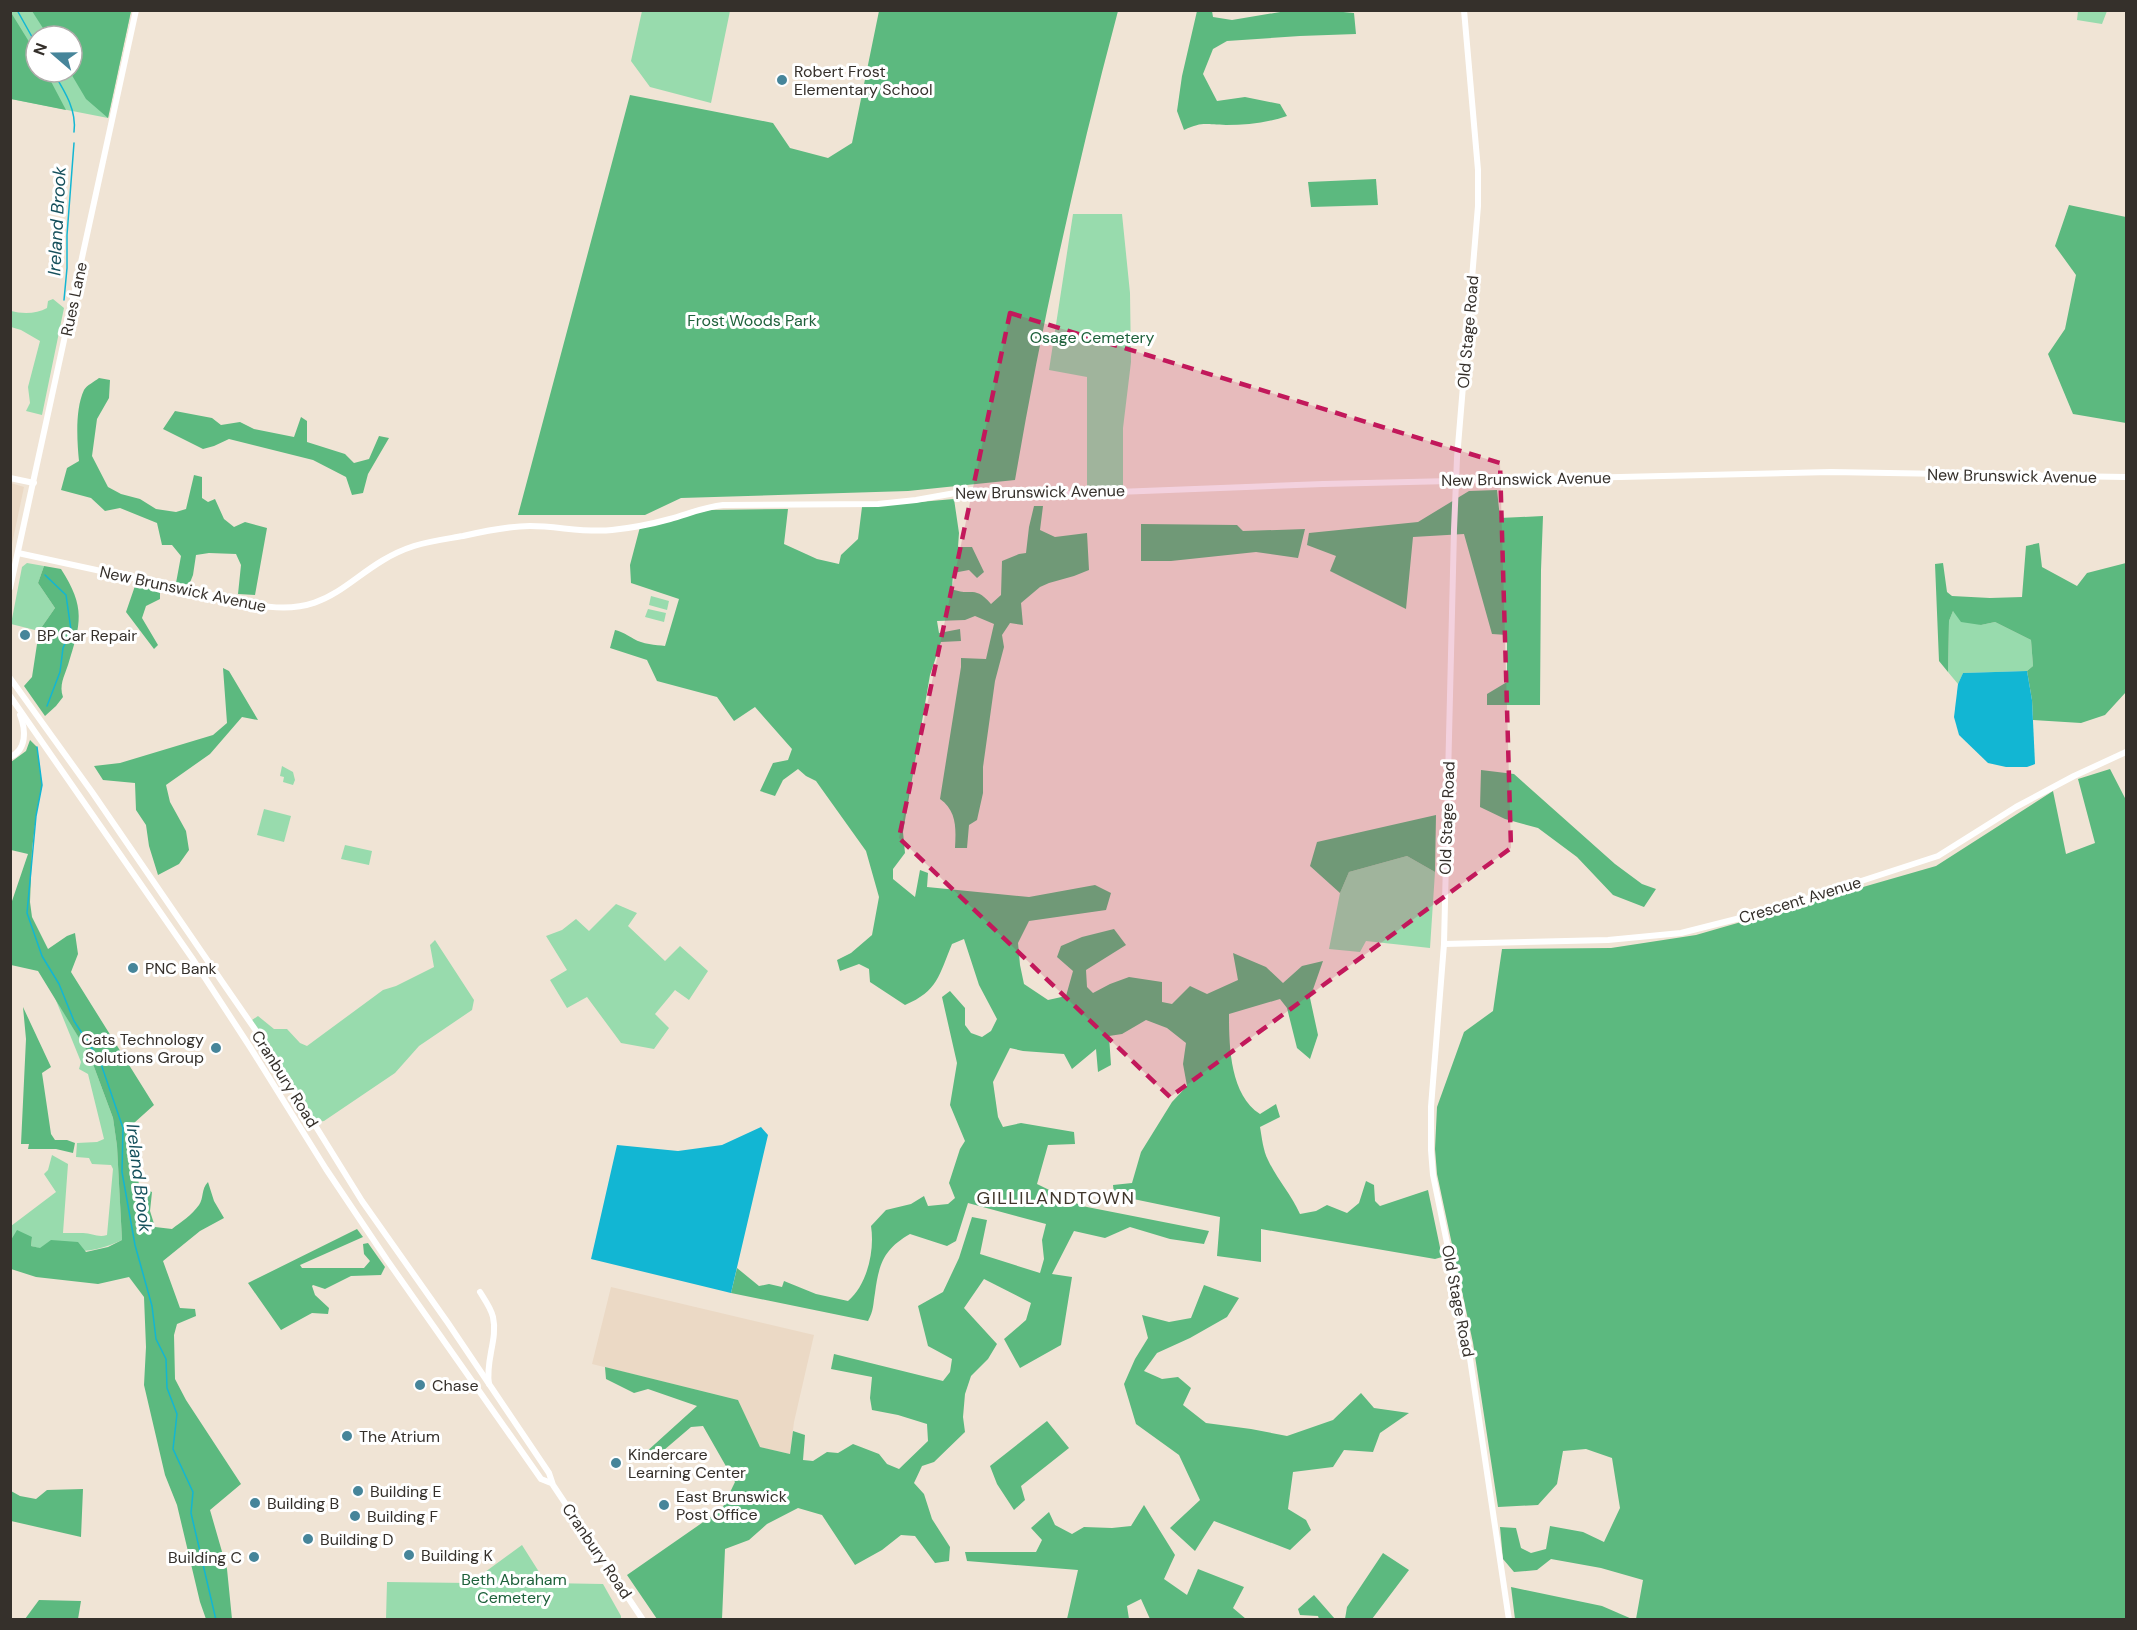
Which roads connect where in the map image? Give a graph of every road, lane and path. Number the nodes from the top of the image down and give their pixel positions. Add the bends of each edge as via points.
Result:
1 (136, 10) edge
2 (1464, 10) edge
3 (2127, 477) edge
4 (10, 478) edge
5 (1456, 481) junction
6 (34, 483) junction
7 (18, 553) junction
8 (10, 588) edge
9 (10, 678) edge
10 (10, 696) edge
11 (15, 703) junction
12 (2127, 752) edge
13 (10, 757) edge
14 (1444, 944) junction
15 (480, 1292) dead end
16 (490, 1388) junction
17 (551, 1483) junction
18 (643, 1620) edge
19 (1509, 1620) edge

1 - 6 main road, Rues Lane
2 - 5 main road, Old Stage Road via 1478,206
3 - 5 main road, New Brunswick Avenue via 1831,472
4 - 6 main road
5 - 7 main road, New Brunswick Avenue via 1040,495 972,489 878,504 712,507 597,531 513,526 412,547 389,556 339,592 300,607 257,605
5 - 14 main road, Old Stage Road
6 - 7 main road, Rues Lane
7 - 8 main road, Rues Lane
9 - 16 main road, Cranbury Road via 261,1038 362,1201
10 - 11 main road, Cranbury Road
11 - 13 main road via 24,737 19,752
11 - 17 main road, Cranbury Road via 192,958 431,1325 541,1479
12 - 14 main road, Crescent Avenue via 2016,807 1938,856 1772,910 1681,933 1608,940
14 - 19 main road, Old Stage Road via 1431,1107 1432,1165 1468,1345
15 - 16 main road via 490,1308 494,1327 488,1366
16 - 17 main road, Cranbury Road via 549,1473
17 - 18 main road, Cranbury Road

